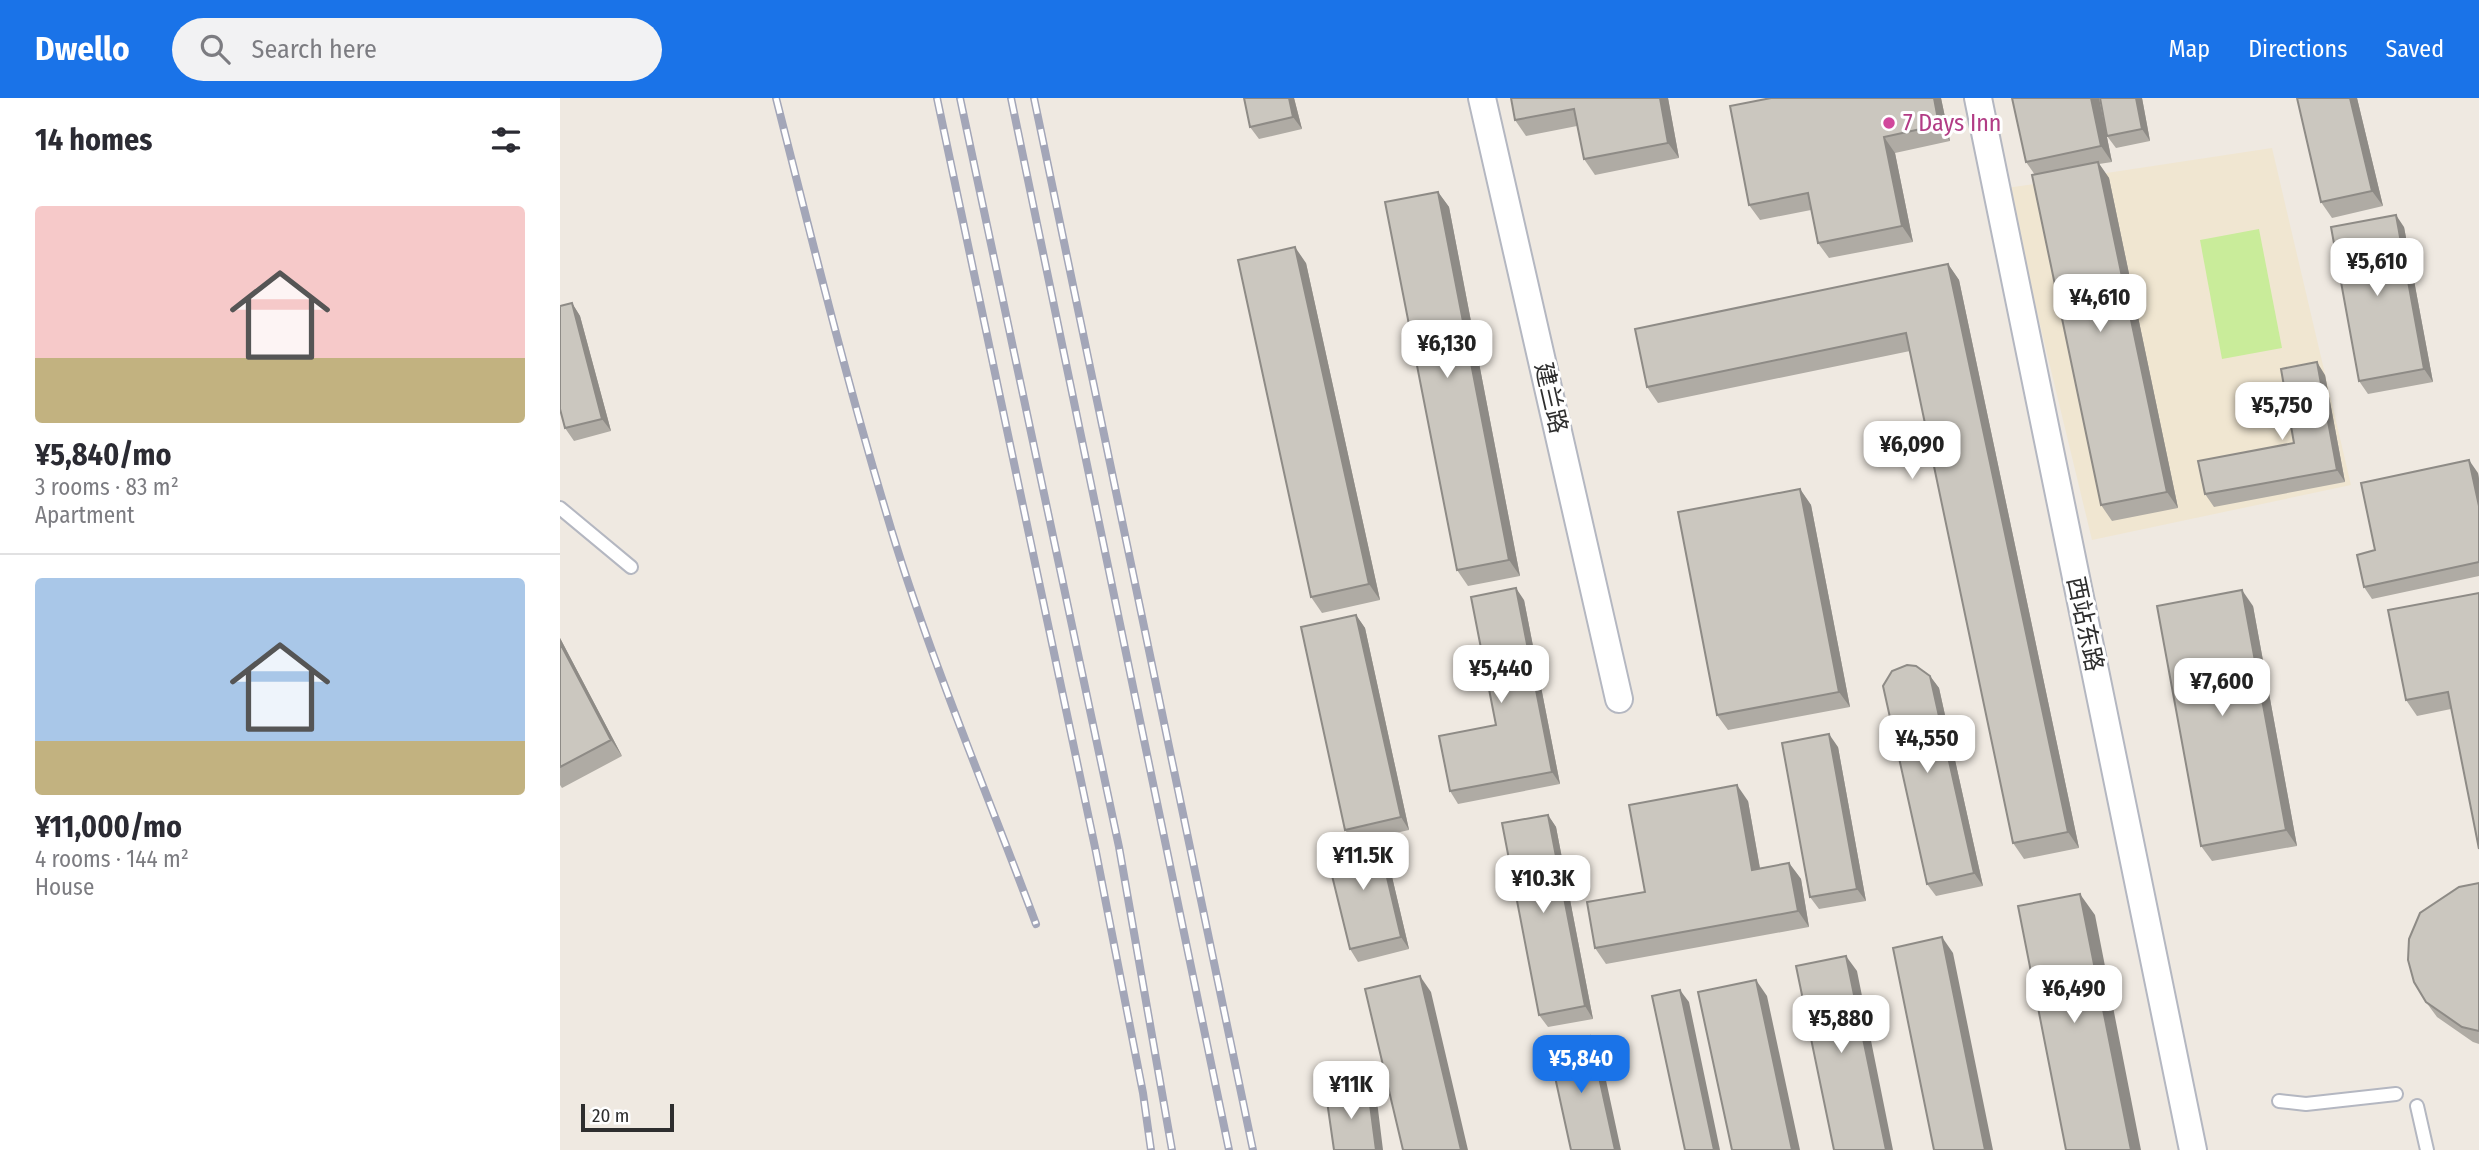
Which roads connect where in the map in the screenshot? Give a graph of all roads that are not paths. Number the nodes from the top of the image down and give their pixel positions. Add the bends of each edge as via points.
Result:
1 (1482, 98) edge
2 (1978, 98) edge
3 (560, 508) edge
4 (631, 567) dead end
5 (1619, 699) dead end
6 (2396, 1094) dead end
7 (2279, 1101) dead end
8 (2417, 1106) dead end
9 (2193, 1150) edge
10 (2427, 1150) edge

1 - 5 street, 建兰路
2 - 9 street, 西站东路
3 - 4 lane
6 - 7 lane via 2306,1104
8 - 10 lane

